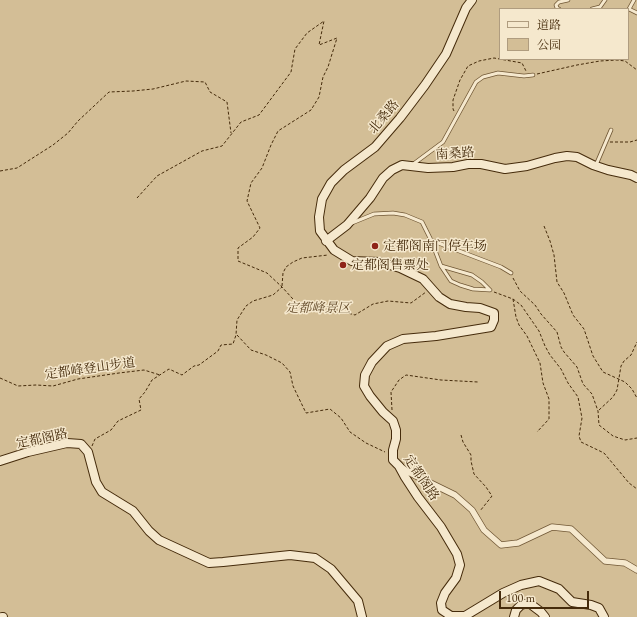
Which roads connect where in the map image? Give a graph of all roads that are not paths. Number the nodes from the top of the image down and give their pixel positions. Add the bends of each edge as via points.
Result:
1 (472, 0) edge
2 (568, 0) edge
3 (605, 0) edge
4 (634, 0) edge
5 (557, 8) edge
6 (596, 8) edge
7 (637, 13) edge
8 (533, 75) road end
9 (611, 130) dead end
10 (411, 166) junction
11 (595, 166) junction
12 (637, 178) edge
13 (347, 225) junction
14 (431, 240) junction
15 (326, 241) junction
16 (441, 266) junction
17 (511, 273) road end
18 (0, 461) edge
19 (399, 466) junction
20 (637, 570) edge
21 (362, 617) edge
22 (514, 617) edge
23 (545, 617) edge
24 (604, 617) edge

1 - 15 street, 北桑路 via 446,54 400,118 375,147 331,182 322,199 319,217 320,231
2 - 5 lane via 559,2
3 - 6 lane
4 - 7 lane via 629,9
8 - 10 lane via 498,73 476,82 443,142
9 - 11 lane
10 - 11 street, 南桑路 via 453,168 481,164 505,168 527,166 567,156
10 - 13 street, 南桑路 via 402,165 392,170
11 - 12 street, 南桑路
13 - 14 lane via 374,214 405,215 422,222
13 - 15 street, 南桑路
14 - 16 lane
14 - 17 lane
15 - 19 street, 定都阁路 via 334,250 352,261 379,262 423,279 450,304 480,308 494,313 491,327 403,339 387,346 372,362 365,375 364,386 393,421 396,430 393,460
16 - 16 lane via 472,275 490,290 473,289 451,281
18 - 21 street, 定都阁路 via 67,443 81,444 88,452 96,482 102,492 133,511 159,540 208,563 290,555 315,558 331,569 358,601
19 - 20 street via 456,495 472,510 484,530 501,545 518,543 552,527 571,529 605,561 625,563
19 - 24 street, 定都阁路 via 457,554 460,565 456,578 445,593 441,603 442,610 451,616 465,616 503,593 539,580 559,589 572,602 599,608
22 - 23 street via 521,605 529,603

